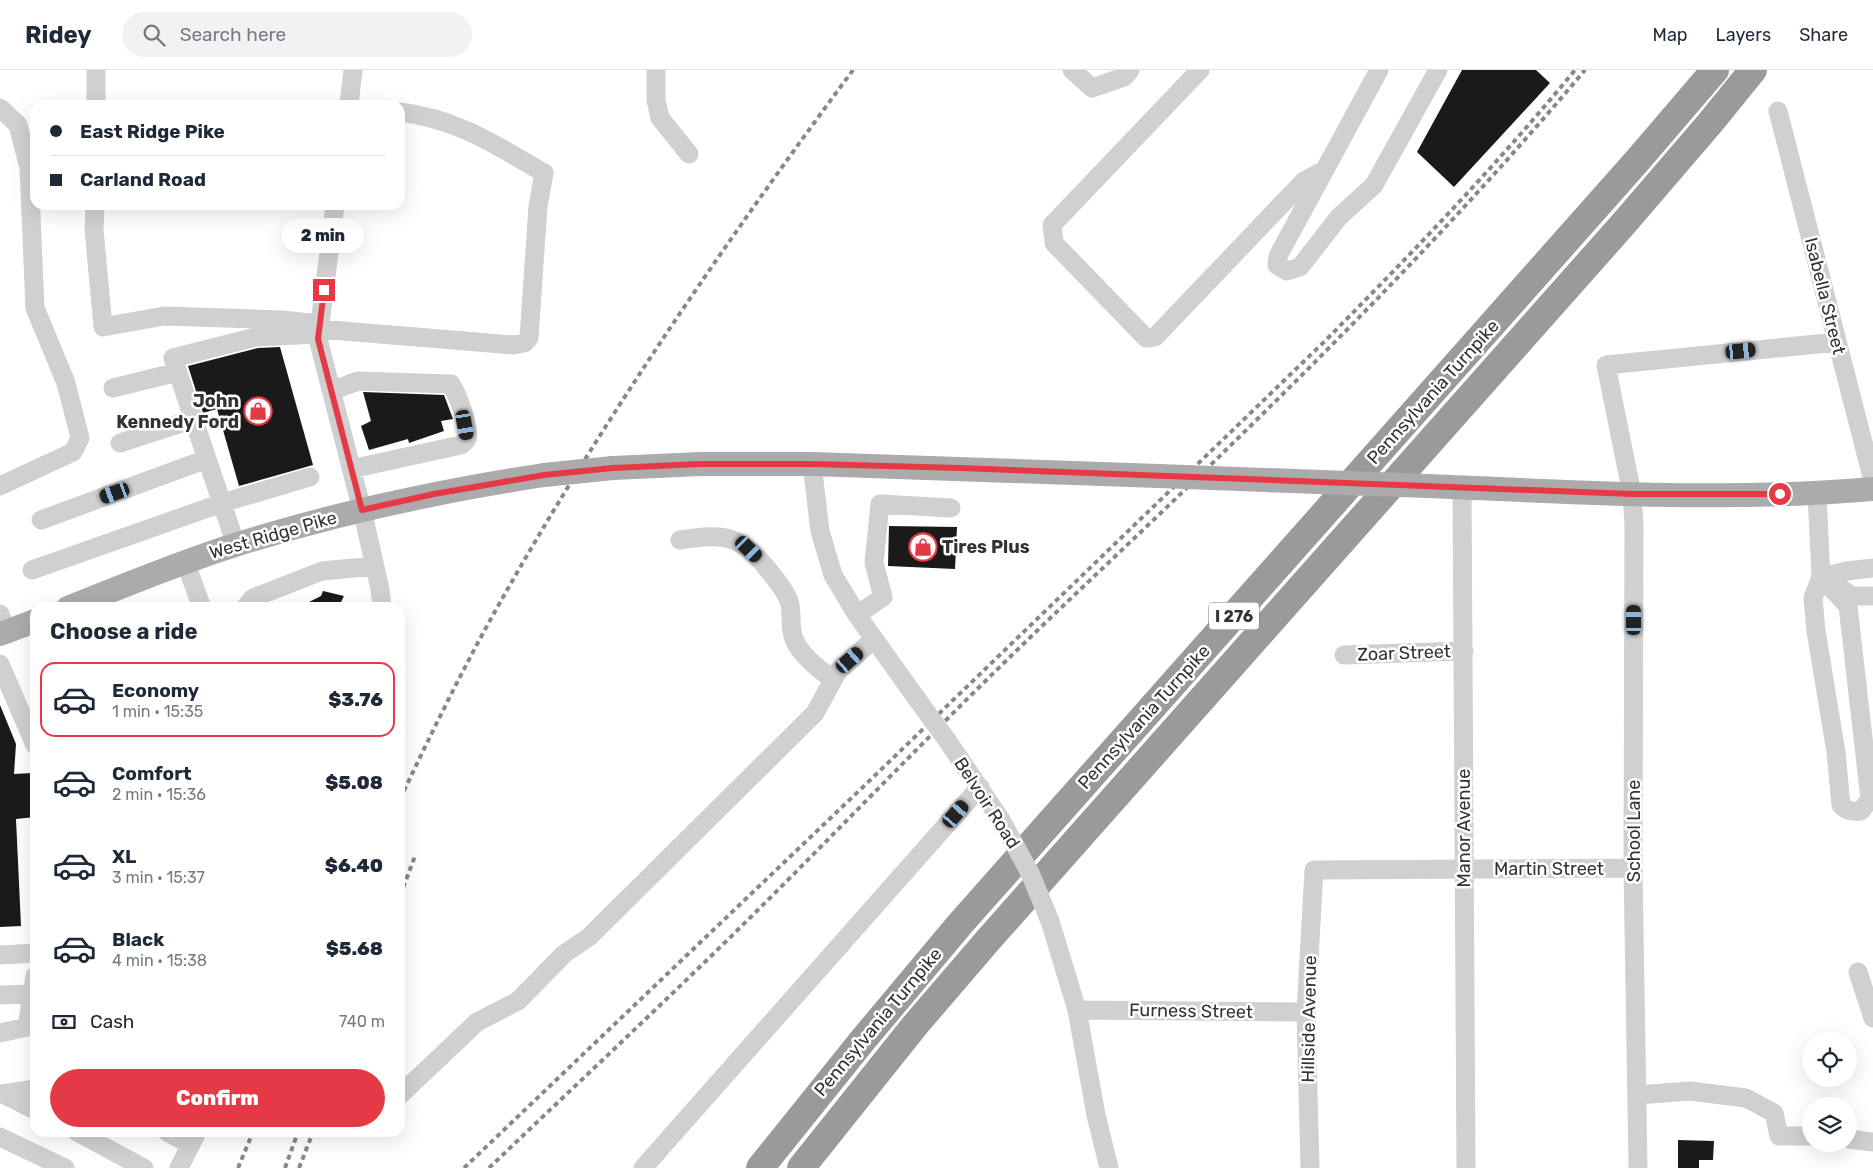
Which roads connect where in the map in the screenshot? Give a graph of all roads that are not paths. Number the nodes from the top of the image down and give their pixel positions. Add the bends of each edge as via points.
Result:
1 (96, 70) edge
2 (353, 70) edge
3 (656, 70) edge
4 (1072, 70) edge
5 (1130, 70) edge
6 (1200, 70) edge
7 (1379, 70) edge
8 (1438, 70) edge
9 (1715, 70) edge
10 (1753, 70) edge
11 (96, 100) edge
12 (350, 100) edge
13 (0, 108) edge
14 (1778, 111) dead end
15 (405, 113) edge
16 (689, 154) dead end
17 (1324, 170) junction
18 (30, 191) edge
19 (31, 210) edge
20 (95, 210) edge
21 (334, 210) edge
22 (319, 329) junction
23 (1837, 342) junction
24 (178, 372) junction
25 (113, 388) dead end
26 (331, 391) junction
27 (194, 419) junction
28 (120, 443) dead end
29 (207, 459) junction
30 (812, 464) junction
31 (351, 469) junction
32 (310, 477) dead end
33 (1873, 480) edge
34 (0, 486) edge
35 (1462, 487) junction
36 (1873, 489) edge
37 (1632, 494) junction
38 (1816, 494) junction
39 (222, 504) junction
40 (951, 508) dead end
41 (362, 510) junction
42 (41, 520) dead end
43 (680, 540) dead end
44 (236, 545) junction
45 (185, 562) junction
46 (374, 566) junction
47 (1873, 568) edge
48 (32, 570) dead end
49 (1822, 577) junction
50 (1873, 596) edge
51 (104, 601) edge
52 (200, 602) edge
53 (249, 602) edge
54 (381, 602) edge
55 (857, 615) junction
56 (30, 622) edge
57 (2, 627) edge
58 (874, 639) junction
59 (1464, 651) junction
60 (1344, 655) dead end
61 (0, 664) edge
62 (834, 680) junction
63 (5, 688) edge
64 (30, 736) edge
65 (980, 787) junction
66 (1634, 868) junction
67 (1464, 869) junction
68 (1314, 870) joint
69 (30, 953) edge
70 (0, 955) edge
71 (1858, 972) dead end
72 (30, 986) edge
73 (0, 995) edge
74 (30, 1009) edge
75 (1076, 1010) junction
76 (1306, 1012) junction
77 (1873, 1018) edge
78 (0, 1033) edge
79 (30, 1090) edge
80 (405, 1090) edge
81 (2, 1094) edge
82 (1637, 1095) junction
83 (30, 1108) edge
84 (1802, 1136) edge
85 (0, 1137) edge
86 (86, 1137) edge
87 (194, 1139) edge
88 (1857, 1140) edge
89 (1873, 1142) edge
90 (65, 1168) edge
91 (144, 1168) edge
92 (179, 1168) edge
93 (643, 1168) edge
94 (760, 1168) edge
95 (801, 1168) edge
96 (1109, 1168) edge
97 (1310, 1168) edge
98 (1466, 1168) edge
99 (1638, 1168) edge

1 - 11 street
2 - 12 street
3 - 16 street via 660,118
4 - 5 street via 1092,88 1124,77
6 - 17 street via 1052,225 1054,243 1146,338 1155,337 1304,181
7 - 17 street
8 - 17 street via 1374,185 1339,217 1300,267 1287,271 1277,265 1278,256
9 - 94 highway, Pennsylvania Turnpike / I 276 via 960,924
10 - 95 highway, Pennsylvania Turnpike / I 276 via 1625,222 989,939
13 - 18 street via 18,124 29,168
14 - 23 street, Isabella Street
15 - 22 street via 450,123 544,173 538,206 529,338 513,345
19 - 34 street via 35,308 66,384 80,438 72,452
20 - 22 street via 104,327 164,316 282,320
21 - 22 street
22 - 24 street via 256,337 173,358
22 - 26 street via 318,339
23 - 33 street, Isabella Street
23 - 37 street, School Lane via 1606,365
24 - 25 street
24 - 27 street
26 - 31 street
26 - 31 street via 358,381 451,384 458,396 467,436 462,445
27 - 28 street
27 - 29 street
29 - 39 street
29 - 42 street
30 - 35 main road, West Ridge Pike, bridge
30 - 41 main road, West Ridge Pike, bridge via 700,464 544,475
30 - 55 street, Belvoir Road via 826,556 833,575
31 - 41 street
32 - 39 street
35 - 37 main road, West Ridge Pike
35 - 59 street, Manor Avenue
36 - 38 main road, West Ridge Pike
37 - 38 main road, West Ridge Pike
37 - 66 street, School Lane
38 - 49 street
39 - 44 street
39 - 48 street
40 - 55 street via 880,504 874,563 883,597
41 - 44 main road, West Ridge Pike
41 - 46 street
43 - 62 street via 720,536 749,549 789,599 796,643 816,666
44 - 45 main road, West Ridge Pike
45 - 51 main road, West Ridge Pike
45 - 52 street
46 - 53 street via 322,571
46 - 54 street
47 - 49 street
49 - 49 street via 1813,598 1836,752 1840,805 1855,812 1870,799 1848,606
49 - 50 street via 1852,596
55 - 58 street, Belvoir Road
56 - 57 main road
58 - 62 street via 838,671
58 - 65 street, Belvoir Road, bridge
59 - 60 street, Zoar Street
59 - 67 street, Manor Avenue
61 - 63 street
62 - 80 street via 815,713 589,937 564,954 518,1001 477,1022
63 - 64 street
65 - 75 street, Belvoir Road, bridge via 1030,872 1050,921
65 - 93 street
66 - 67 street, Martin Street
66 - 82 street, School Lane
67 - 68 street, Martin Street
67 - 98 street, Manor Avenue
68 - 76 street, Hillside Avenue
69 - 70 street
71 - 77 street
72 - 73 street
74 - 78 street via 27,1027
75 - 76 street, Furness Street
75 - 96 street, Belvoir Road
76 - 97 street, Hillside Avenue
79 - 81 street
81 - 83 street
82 - 84 street via 1690,1091 1746,1098 1774,1113 1779,1136
82 - 99 street, School Lane
85 - 90 street
86 - 91 street
87 - 92 street
88 - 89 street

